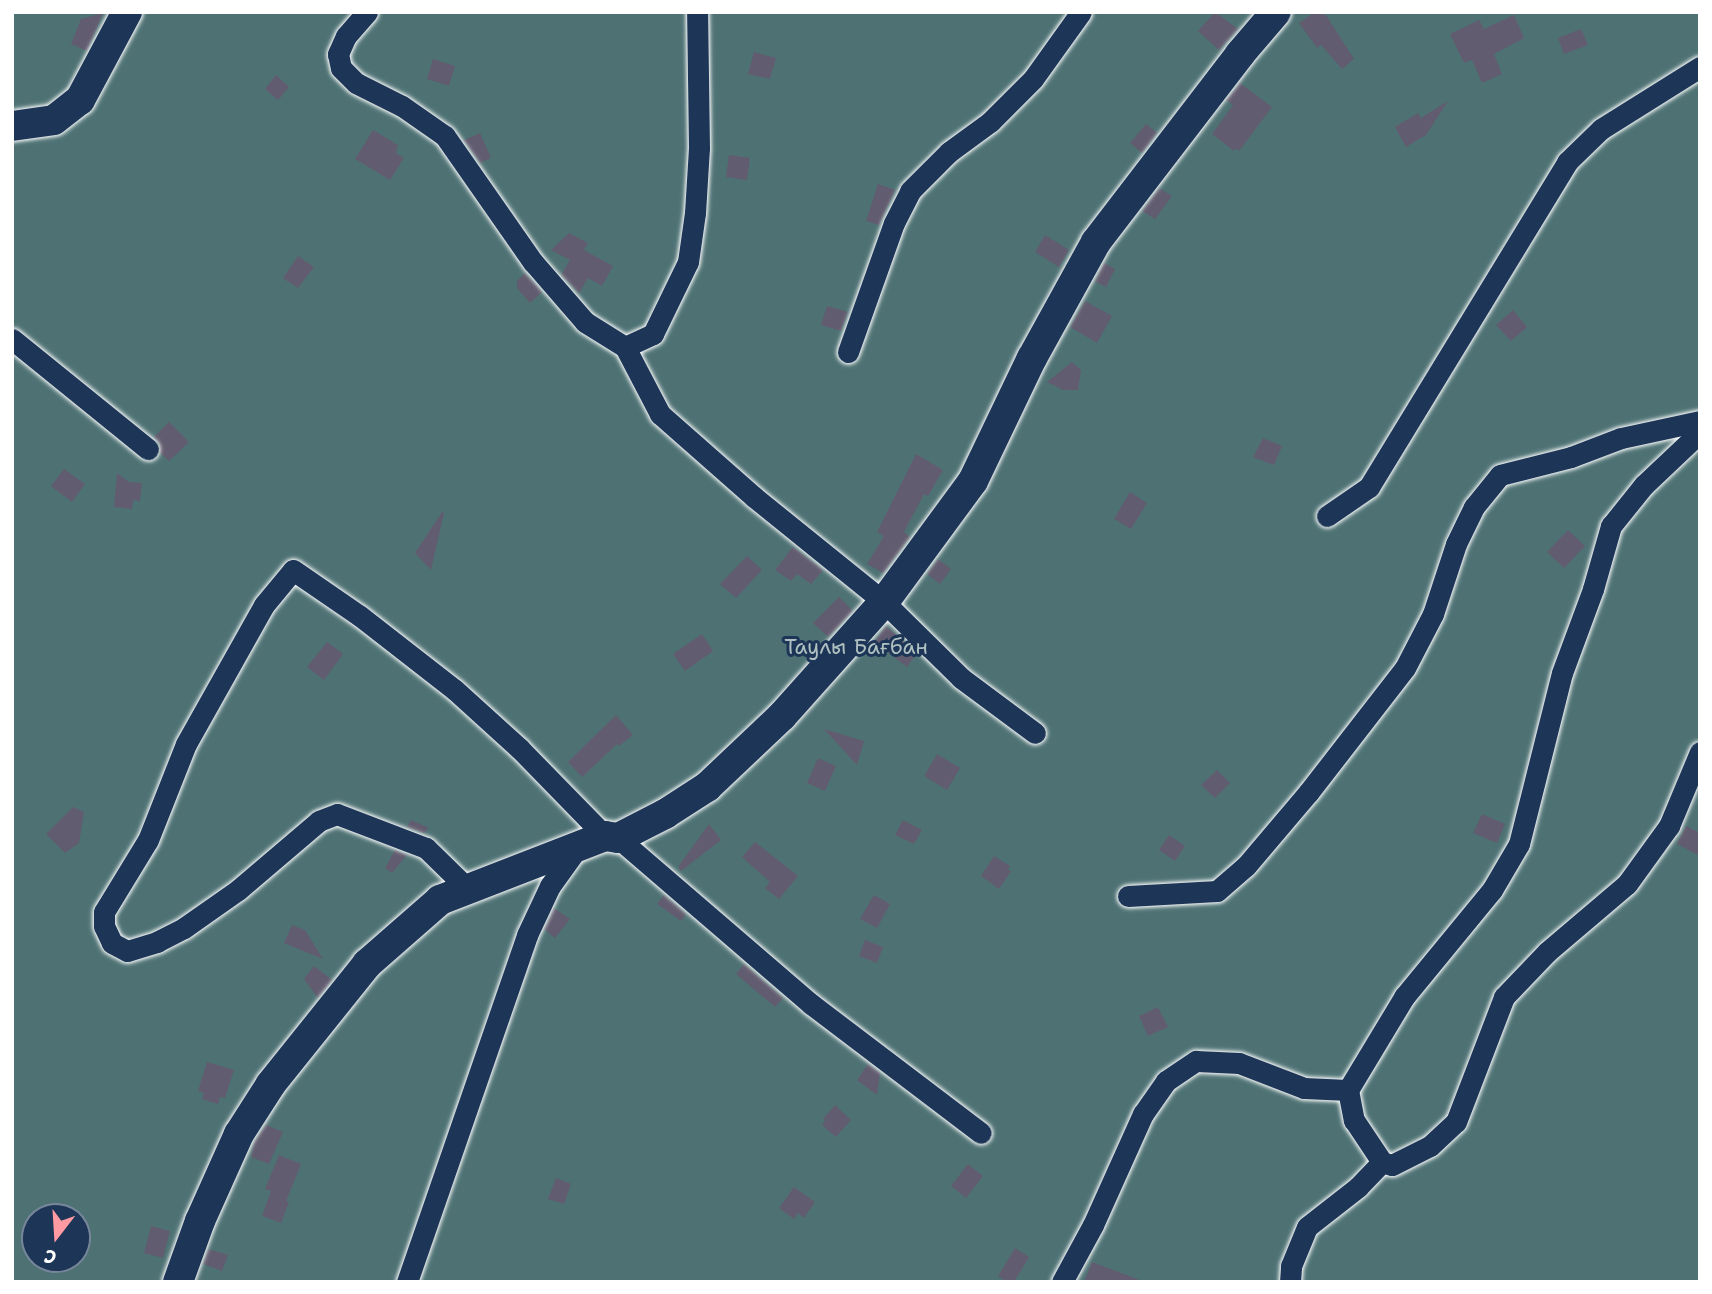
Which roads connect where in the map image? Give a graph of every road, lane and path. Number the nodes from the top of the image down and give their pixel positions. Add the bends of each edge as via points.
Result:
1 (127, 12) edge
2 (367, 12) edge
3 (697, 12) edge
4 (1080, 12) edge
5 (1276, 12) edge
6 (1700, 67) edge
7 (12, 126) edge
8 (12, 339) edge
9 (625, 347) junction
10 (848, 352) dead end
11 (1700, 421) edge
12 (1700, 432) edge
13 (148, 449) dead end
14 (1327, 516) dead end
15 (884, 603) junction
16 (1035, 733) dead end
17 (1700, 752) edge
18 (600, 840) junction
19 (468, 889) junction
20 (1128, 896) dead end
21 (1348, 1090) junction
22 (981, 1133) dead end
23 (1382, 1162) junction
24 (178, 1282) edge
25 (407, 1282) edge
26 (1062, 1282) edge
27 (1290, 1282) edge

1 - 7 street via 80,100 54,120
2 - 9 street via 342,45 338,54 341,68 356,83 402,106 445,136 533,262 584,322
3 - 9 street via 699,148 688,262 653,334
4 - 10 street via 1033,79 910,191
5 - 15 street via 1096,242 972,481
6 - 14 street via 1601,129 1567,162 1369,487
8 - 13 street
9 - 15 street via 660,414
11 - 20 street via 1620,438 1571,457 1500,475 1474,507 1456,544 1433,614 1405,668 1247,866 1217,891
12 - 21 street via 1644,485 1611,526 1562,673 1519,844 1492,890 1404,997
15 - 16 street via 961,678
15 - 18 street via 782,716 707,787
17 - 23 street via 1669,825 1627,884 1547,952 1504,997 1456,1122 1430,1146 1392,1165
18 - 19 street
18 - 19 street via 520,749 455,690 360,615 293,570 264,605 186,744 148,840 104,912 104,926 112,943 127,951 157,942 238,890 319,821 337,814 426,848
18 - 22 street
18 - 25 street via 550,886 527,935
19 - 24 street via 440,900 367,964 271,1084 239,1134
21 - 23 street via 1354,1119
21 - 26 street via 1304,1088 1239,1063 1196,1061 1166,1082 1143,1114
23 - 27 street via 1307,1227 1291,1266

